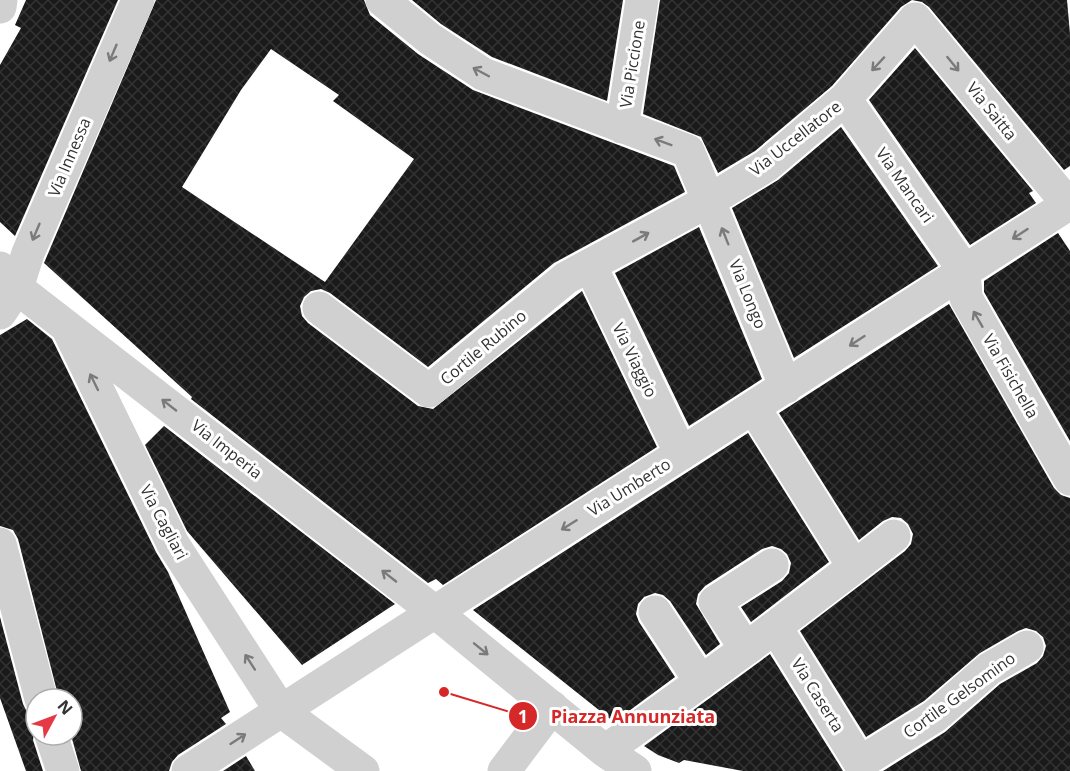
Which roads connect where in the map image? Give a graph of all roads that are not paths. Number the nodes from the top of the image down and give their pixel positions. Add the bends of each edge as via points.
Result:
1 (1, 0) edge
2 (138, 0) edge
3 (382, 0) edge
4 (642, 0) edge
5 (0, 8) edge
6 (916, 9) edge
7 (845, 99) junction
8 (622, 128) junction
9 (710, 200) junction
10 (1066, 211) edge
11 (590, 265) junction
12 (964, 270) junction
13 (6, 290) edge
14 (319, 308) dead end
15 (66, 324) junction
16 (786, 387) junction
17 (754, 408) junction
18 (681, 454) junction
19 (1070, 479) edge
20 (894, 536) dead end
21 (0, 544) edge
22 (772, 565) dead end
23 (854, 567) junction
24 (435, 612) junction
25 (655, 612) dead end
26 (776, 628) junction
27 (1027, 647) dead end
28 (746, 650) junction
29 (701, 682) junction
30 (38, 687) edge
31 (552, 707) junction
32 (281, 711) junction
33 (55, 747) edge
34 (605, 751) junction
35 (860, 763) joint
36 (63, 771) edge
37 (188, 771) edge
38 (363, 771) edge
39 (504, 771) edge
40 (635, 771) edge

1 - 5 street
2 -> 13 street, Via Innessa via 28,253
8 -> 3 street, Via Longo via 483,74 430,39
4 - 8 street, Via Piccione
6 -> 7 street, Via Uccellatore
6 -> 10 street, Via Saitta
7 - 9 street, Via Uccellatore via 766,166
7 - 12 street, Via Mancari
9 -> 8 street, Via Longo via 688,151
11 -> 9 street, Via Uccellatore
16 -> 9 street, Via Longo
10 -> 12 street, Via Umberto
11 - 14 street, Cortile Rubino via 566,278 429,391
11 - 18 street, Via Viaggio
12 -> 16 street, Via Umberto
19 -> 12 street, Via Fisichella via 966,298
13 - 15 street, Via Imperia
24 -> 15 street, Via Imperia
32 -> 15 street, Via Cagliari via 173,544
16 - 17 street, Via Umberto
17 - 18 street, Via Umberto
17 - 23 street
18 -> 24 street, Via Umberto
20 - 23 street
21 - 30 street
22 - 28 street via 715,602
23 - 26 street
24 -> 31 street, Via Imperia
24 - 32 street, Via Umberto
25 - 29 street
26 - 28 street
26 - 35 street, Via Caserta
27 - 35 street, Cortile Gelsomino via 989,669 936,716
28 - 29 street
29 - 34 street
31 - 34 street, Via Imperia
31 - 39 street
37 -> 32 street, Via Umberto
32 - 38 street
33 - 36 street
34 - 40 street, Via Imperia

